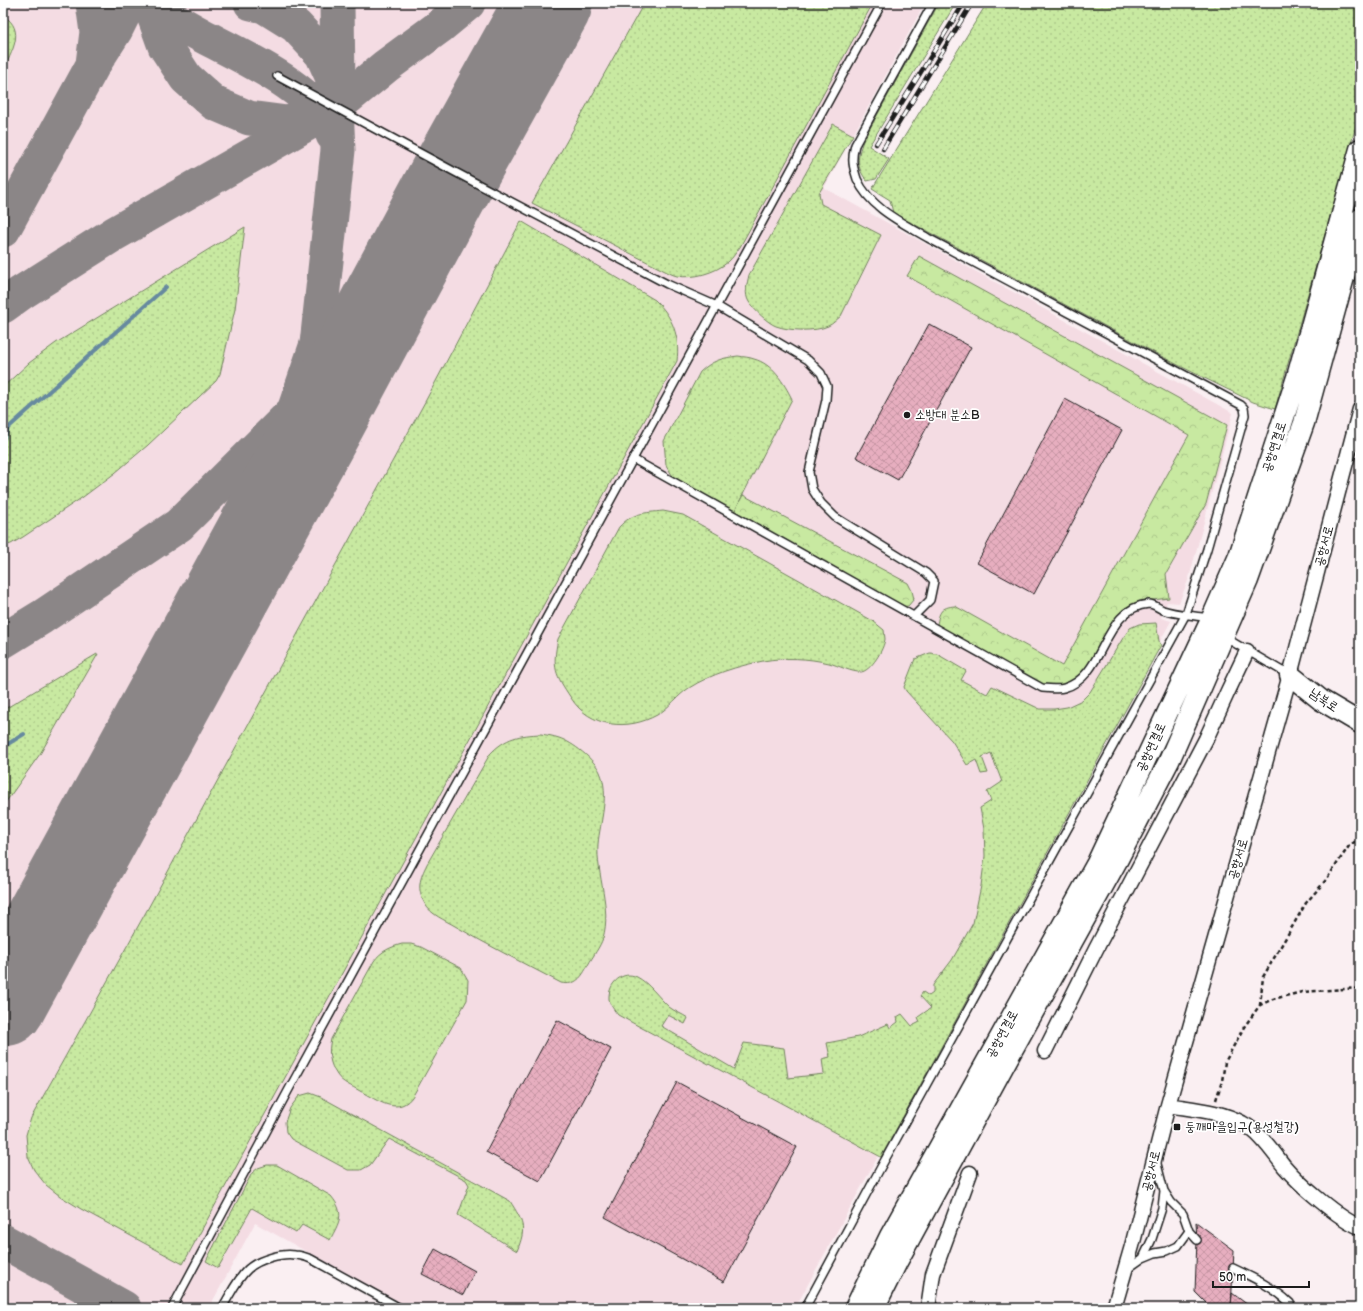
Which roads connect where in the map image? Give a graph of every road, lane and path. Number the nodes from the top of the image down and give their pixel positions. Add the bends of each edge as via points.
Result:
1 (882, 3) edge
2 (933, 3) edge
3 (278, 76) dead end
4 (1360, 149) edge
5 (1360, 219) edge
6 (717, 306) junction
7 (1360, 409) edge
8 (633, 459) junction
9 (1239, 556) junction
10 (1210, 603) dead end
11 (1206, 610) dead end
12 (1186, 614) junction
13 (914, 616) junction
14 (1200, 624) junction
15 (1223, 637) junction
16 (1247, 651) junction
17 (1188, 669) junction
18 (1290, 675) junction
19 (1360, 723) edge
20 (1360, 838) edge
21 (1360, 988) edge
22 (1260, 1005) junction
23 (1045, 1051) dead end
24 (1168, 1105) junction
25 (1204, 1111) junction
26 (1155, 1156) junction
27 (970, 1173) dead end
28 (1164, 1191) junction
29 (1360, 1227) edge
30 (1189, 1232) junction
31 (1197, 1240) dead end
32 (1144, 1258) junction
33 (1234, 1268) dead end
34 (1125, 1272) junction
35 (1290, 1303) dead end
36 (172, 1308) edge
37 (222, 1308) edge
38 (400, 1308) edge
39 (805, 1308) edge
40 (855, 1308) edge
41 (874, 1308) edge
42 (928, 1308) edge
43 (1114, 1308) edge

1 - 6 lane
2 - 12 lane via 855,145 852,159 854,172 864,192 891,216 1244,408 1242,427
3 - 6 lane via 667,284
4 - 9 street, 공항연결로 via 1297,377
5 - 15 street, 공항연결로 via 1304,423 1248,580
6 - 8 lane
6 - 13 lane via 808,360 821,373 827,386 826,400 809,472 812,490 835,517 926,573 934,581 930,600
7 - 18 street, 공항서로
8 - 13 lane
8 - 36 lane
9 - 10 lane
9 - 17 street, 공항연결로
11 - 14 lane
12 - 13 lane via 1164,610 1151,604 1136,606 1118,621 1088,673 1063,688 1042,688
12 - 14 lane
12 - 39 lane
14 - 17 lane
15 - 16 lane
15 - 41 street, 공항연결로 via 1169,761 1122,852
16 - 18 lane
16 - 23 street via 1206,739
17 - 40 street, 공항연결로 via 1097,863 890,1236
18 - 19 street, 남북로 via 1320,700
18 - 24 street, 공항서로
20 - 22 path via 1349,846 1326,880 1306,903 1263,977
21 - 22 path via 1302,992
22 - 25 path via 1244,1027 1225,1062 1216,1101
24 - 25 street
24 - 26 street, 공항서로
25 - 29 street via 1243,1123 1272,1150 1302,1185 1350,1223
26 - 28 lane
26 - 34 street, 공항서로
27 - 42 street via 933,1274
28 - 30 lane via 1183,1214
28 - 32 lane via 1162,1208
30 - 31 lane
30 - 32 lane via 1178,1246
32 - 34 lane
33 - 35 lane via 1258,1279
34 - 43 street, 공항서로
37 - 38 lane via 249,1268 282,1254 311,1259

